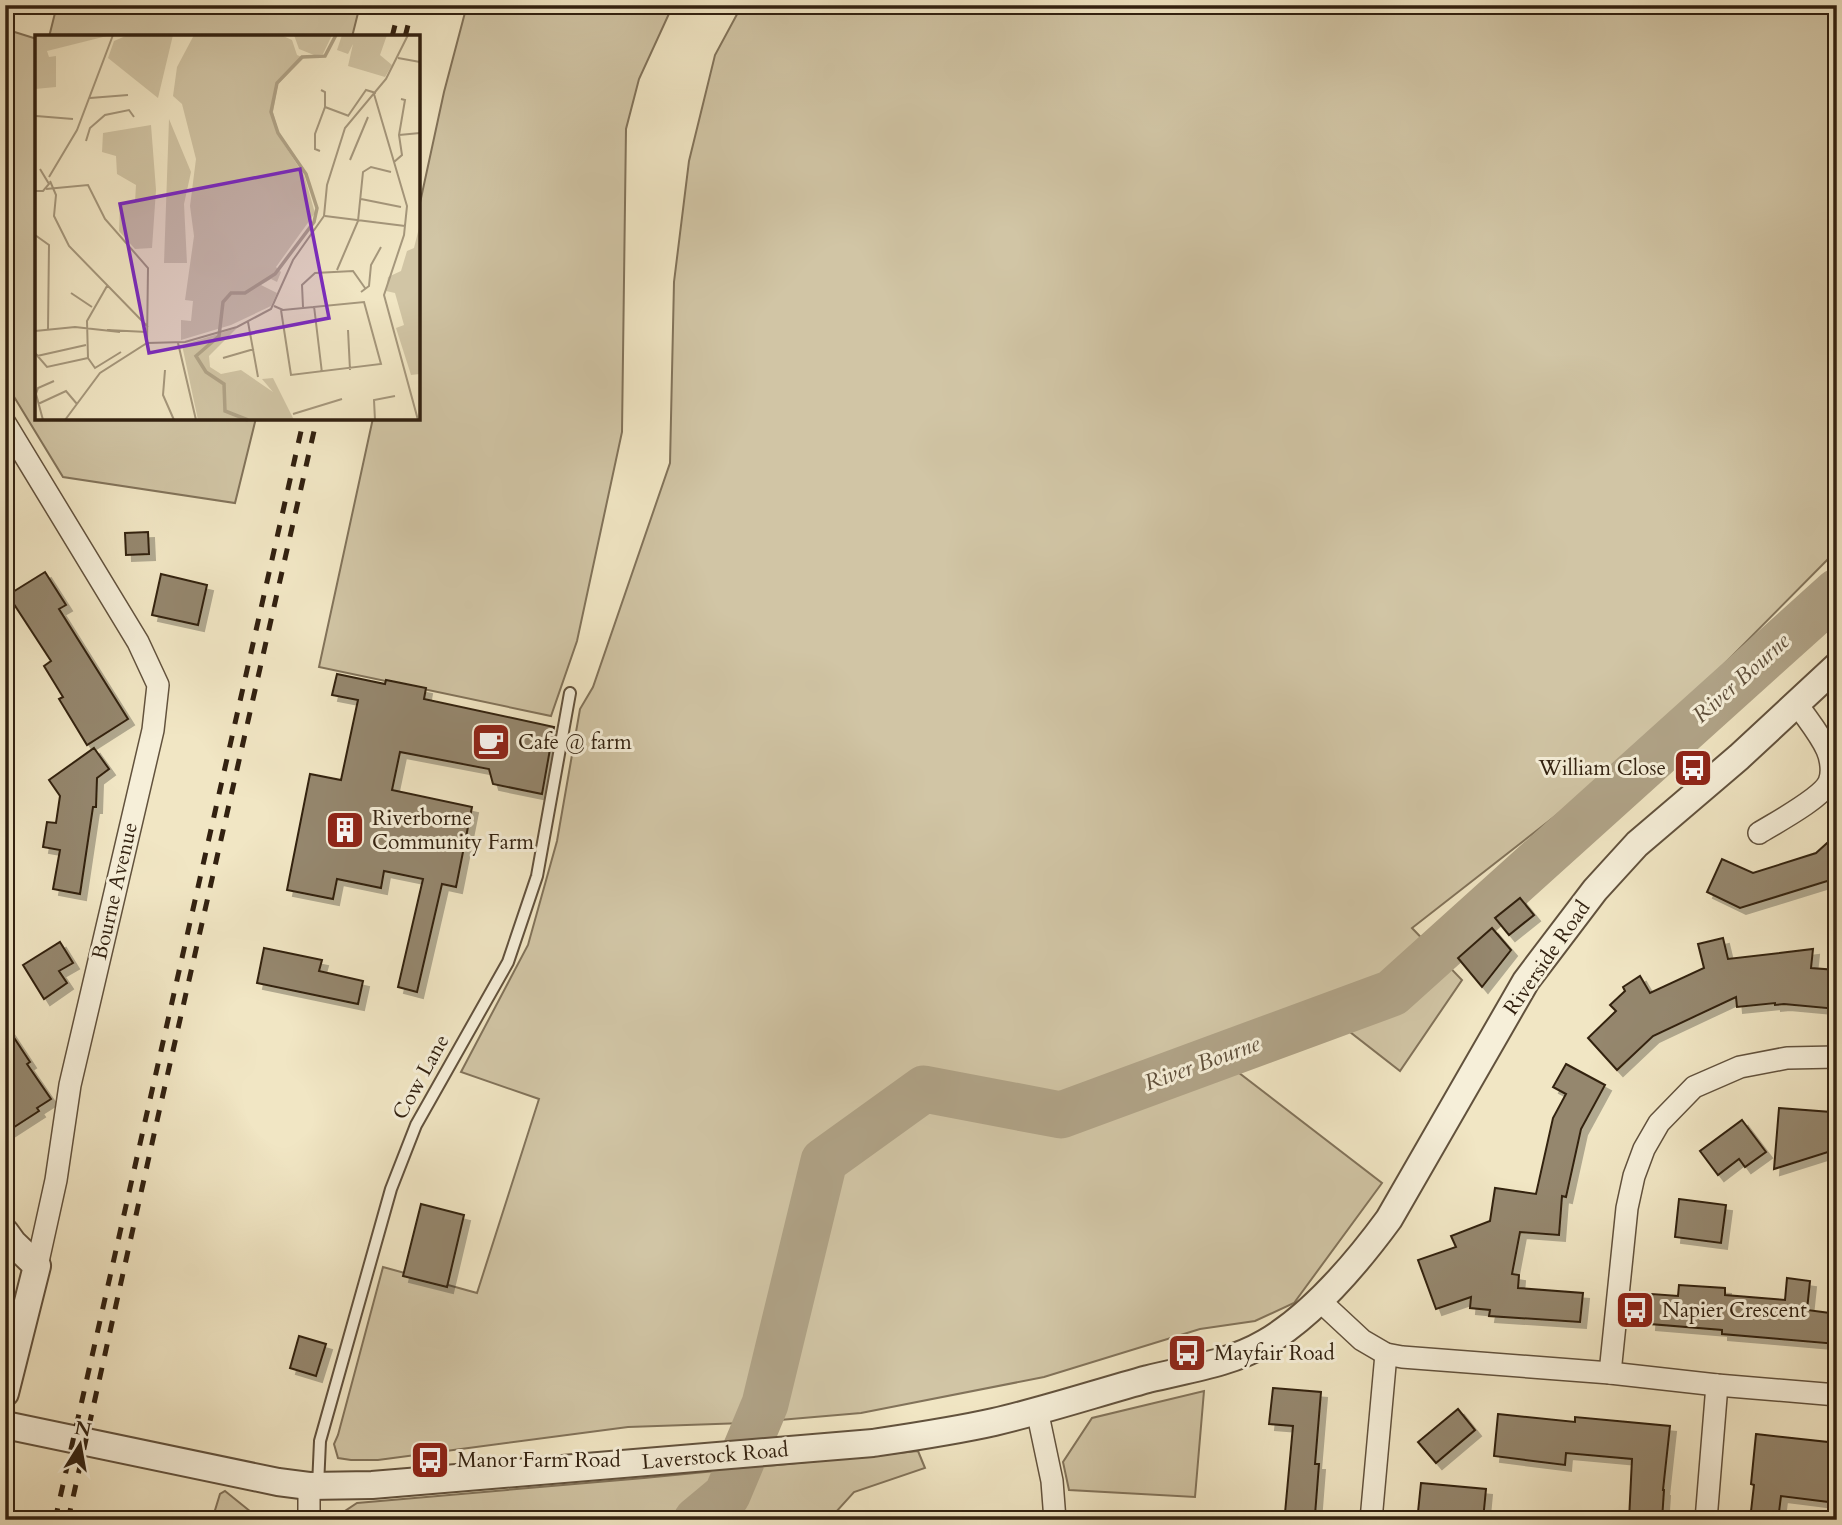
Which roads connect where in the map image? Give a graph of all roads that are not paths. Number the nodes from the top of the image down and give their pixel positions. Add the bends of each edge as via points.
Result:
1 (5, 423) edge
2 (1837, 666) edge
3 (570, 693) dead end
4 (1797, 704) junction
5 (1759, 833) dead end
6 (1837, 1057) edge
7 (8, 1244) edge
8 (37, 1266) junction
9 (1319, 1300) junction
10 (15, 1320) edge
11 (1385, 1354) junction
12 (1610, 1373) junction
13 (1717, 1385) junction
14 (5, 1393) edge
15 (1837, 1395) edge
16 (1037, 1410) junction
17 (5, 1425) edge
18 (314, 1486) junction
19 (309, 1520) edge
20 (1055, 1520) edge
21 (1371, 1520) edge
22 (1706, 1520) edge

1 - 8 street, Bourne Avenue via 138,642 158,685 153,730 70,1085
2 - 4 street, Riverside Road
3 - 18 lane, Cow Lane via 537,876 508,962 416,1125 391,1189 320,1441
4 - 5 street via 1828,753 1829,781 1821,793
4 - 9 street, Riverside Road via 1637,844 1595,890 1527,981 1389,1219
6 - 12 street via 1787,1058 1740,1067 1694,1087 1659,1124 1644,1149 1627,1208
7 - 8 street
8 - 10 street, Bourne Avenue
9 - 11 street
9 - 16 street, Laverstock Road via 1287,1328 1242,1355
10 - 14 street, Bourne Avenue
11 - 12 street
11 - 21 street
12 - 13 street
13 - 15 street
13 - 22 street
16 - 18 street, Laverstock Road via 873,1443
16 - 20 street
17 - 18 street, Laverstock Road
18 - 19 street

